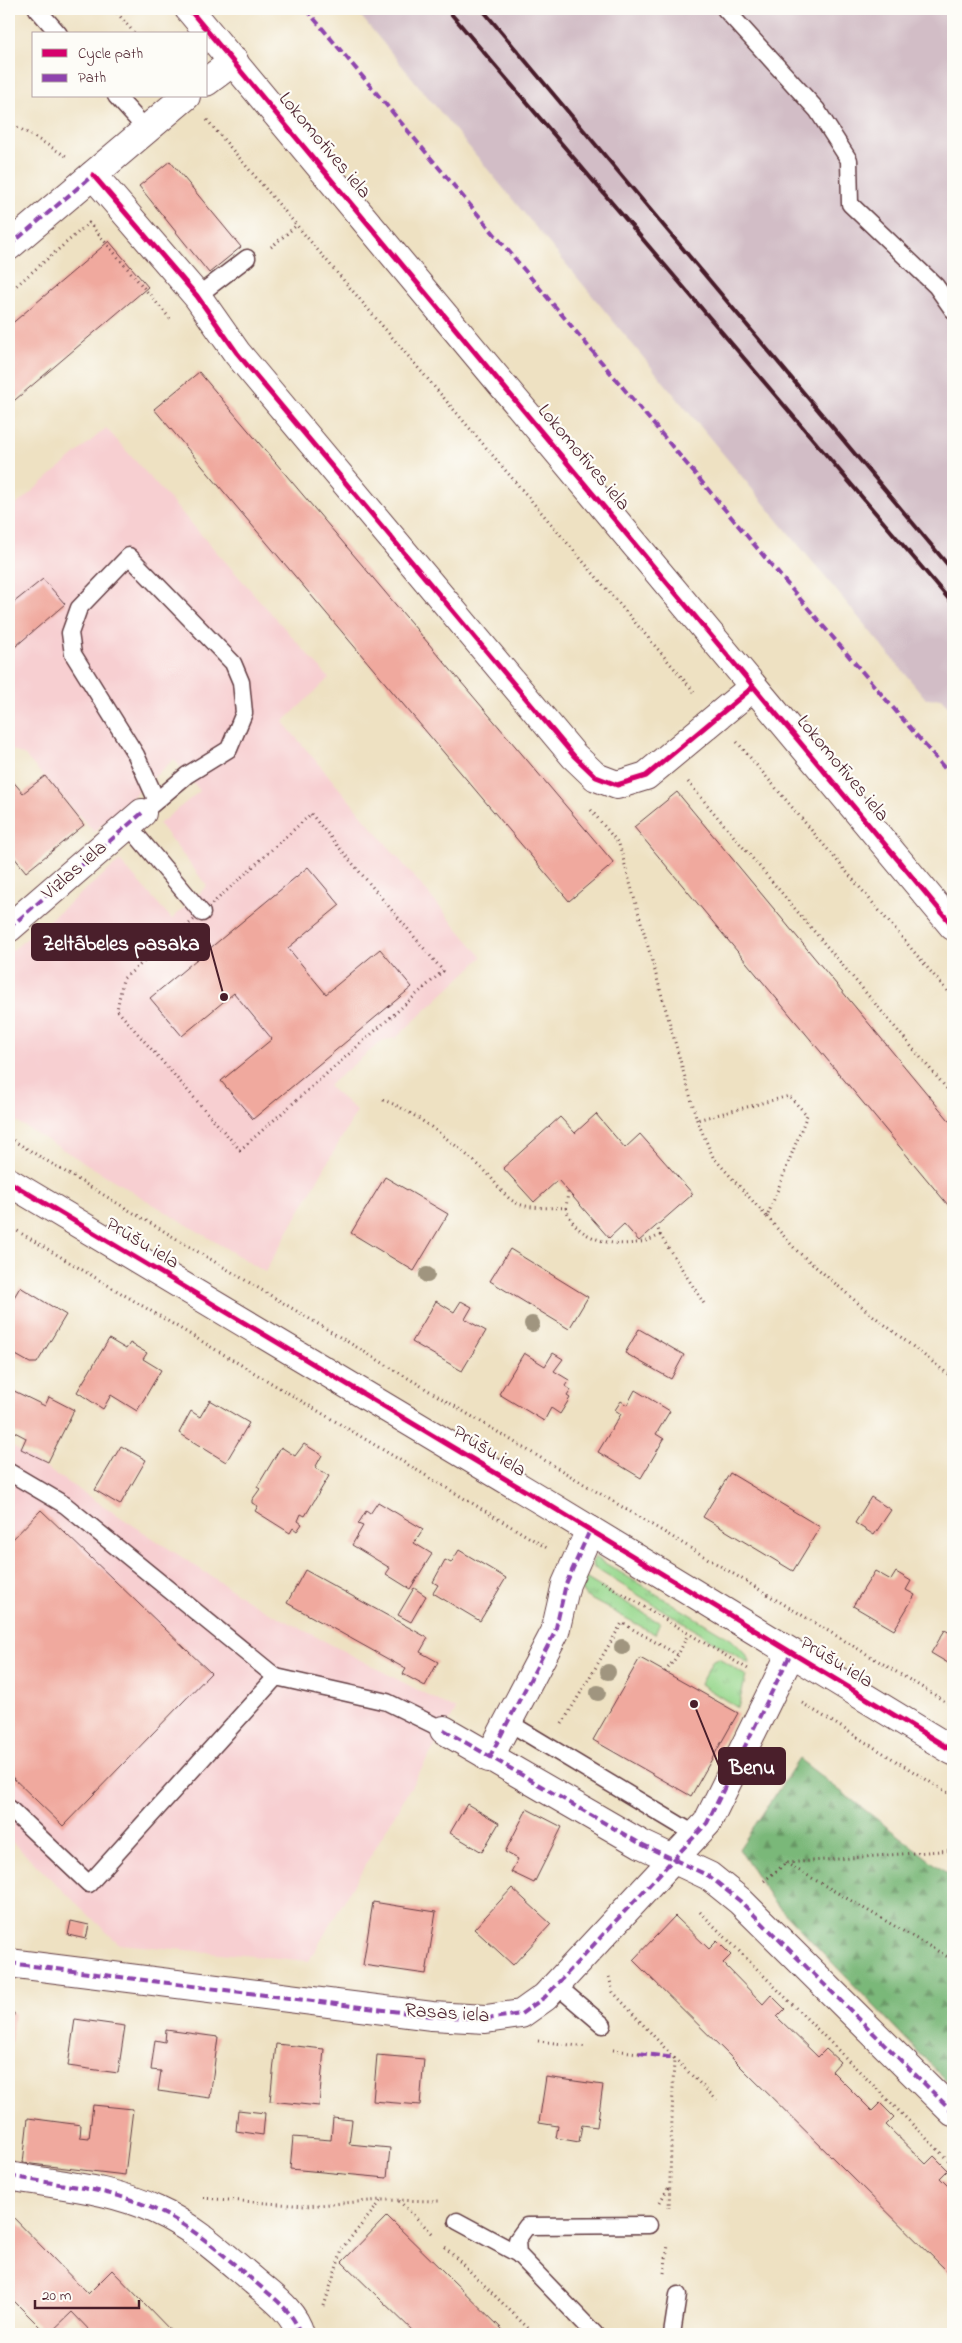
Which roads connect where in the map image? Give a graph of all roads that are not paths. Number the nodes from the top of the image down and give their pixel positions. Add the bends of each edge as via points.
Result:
1 (36, 9) edge
2 (189, 9) edge
3 (725, 9) edge
4 (57, 32) edge
5 (234, 61) junction
6 (208, 80) edge
7 (118, 98) edge
8 (184, 98) edge
9 (146, 129) junction
10 (93, 175) junction
11 (9, 246) edge
12 (247, 258) road end
13 (197, 296) junction
14 (953, 310) edge
15 (753, 686) junction
16 (142, 813) junction
17 (202, 913) road end
18 (953, 926) edge
19 (9, 928) edge
20 (9, 1182) edge
21 (9, 1472) edge
22 (590, 1530) junction
23 (791, 1653) junction
24 (276, 1677) junction
25 (508, 1722) junction
26 (444, 1730) joint
27 (953, 1751) edge
28 (489, 1758) junction
29 (9, 1808) edge
30 (696, 1835) junction
31 (674, 1858) junction
32 (9, 1963) edge
33 (556, 1985) junction
34 (603, 2024) dead end
35 (953, 2112) edge
36 (9, 2176) edge
37 (458, 2221) road end
38 (649, 2225) dead end
39 (518, 2254) junction
40 (678, 2295) dead end
41 (300, 2334) edge
42 (595, 2334) edge
43 (672, 2334) edge

1 - 4 lane
2 - 5 street, Lokomotīves iela
3 - 14 lane via 817,110 849,160 850,204 936,286
5 - 6 street
5 - 15 street, Lokomotīves iela
7 - 9 lane
8 - 9 street
9 - 10 street
10 - 11 street
10 - 13 street
12 - 13 lane
13 - 15 street via 237,353 574,756 596,778 617,785 646,776
15 - 18 street, Lokomotīves iela
16 - 16 lane via 136,755 73,654 70,634 79,608 129,556 234,663 241,682 244,713 229,749 187,775
16 - 17 lane
16 - 19 street, Vizlas iela
20 - 22 street, Prūšu iela
21 - 24 lane via 65,1505
22 - 23 street, Prūšu iela
22 - 25 street via 566,1584 556,1632
23 - 27 street, Prūšu iela
23 - 30 street, Rasas iela via 707,1823
24 - 26 lane via 387,1702
24 - 29 lane via 88,1884
25 - 28 street
25 - 30 lane
26 - 28 street
28 - 31 street via 641,1844
30 - 31 street, Rasas iela
31 - 33 street, Rasas iela
31 - 35 street via 709,1876 740,1901
32 - 33 street, Rasas iela via 486,2020 521,2014
33 - 34 lane
36 - 41 street via 105,2192 156,2209 198,2234 277,2301 297,2322
37 - 39 lane
38 - 39 lane via 527,2226 517,2240
39 - 42 lane
40 - 43 lane

